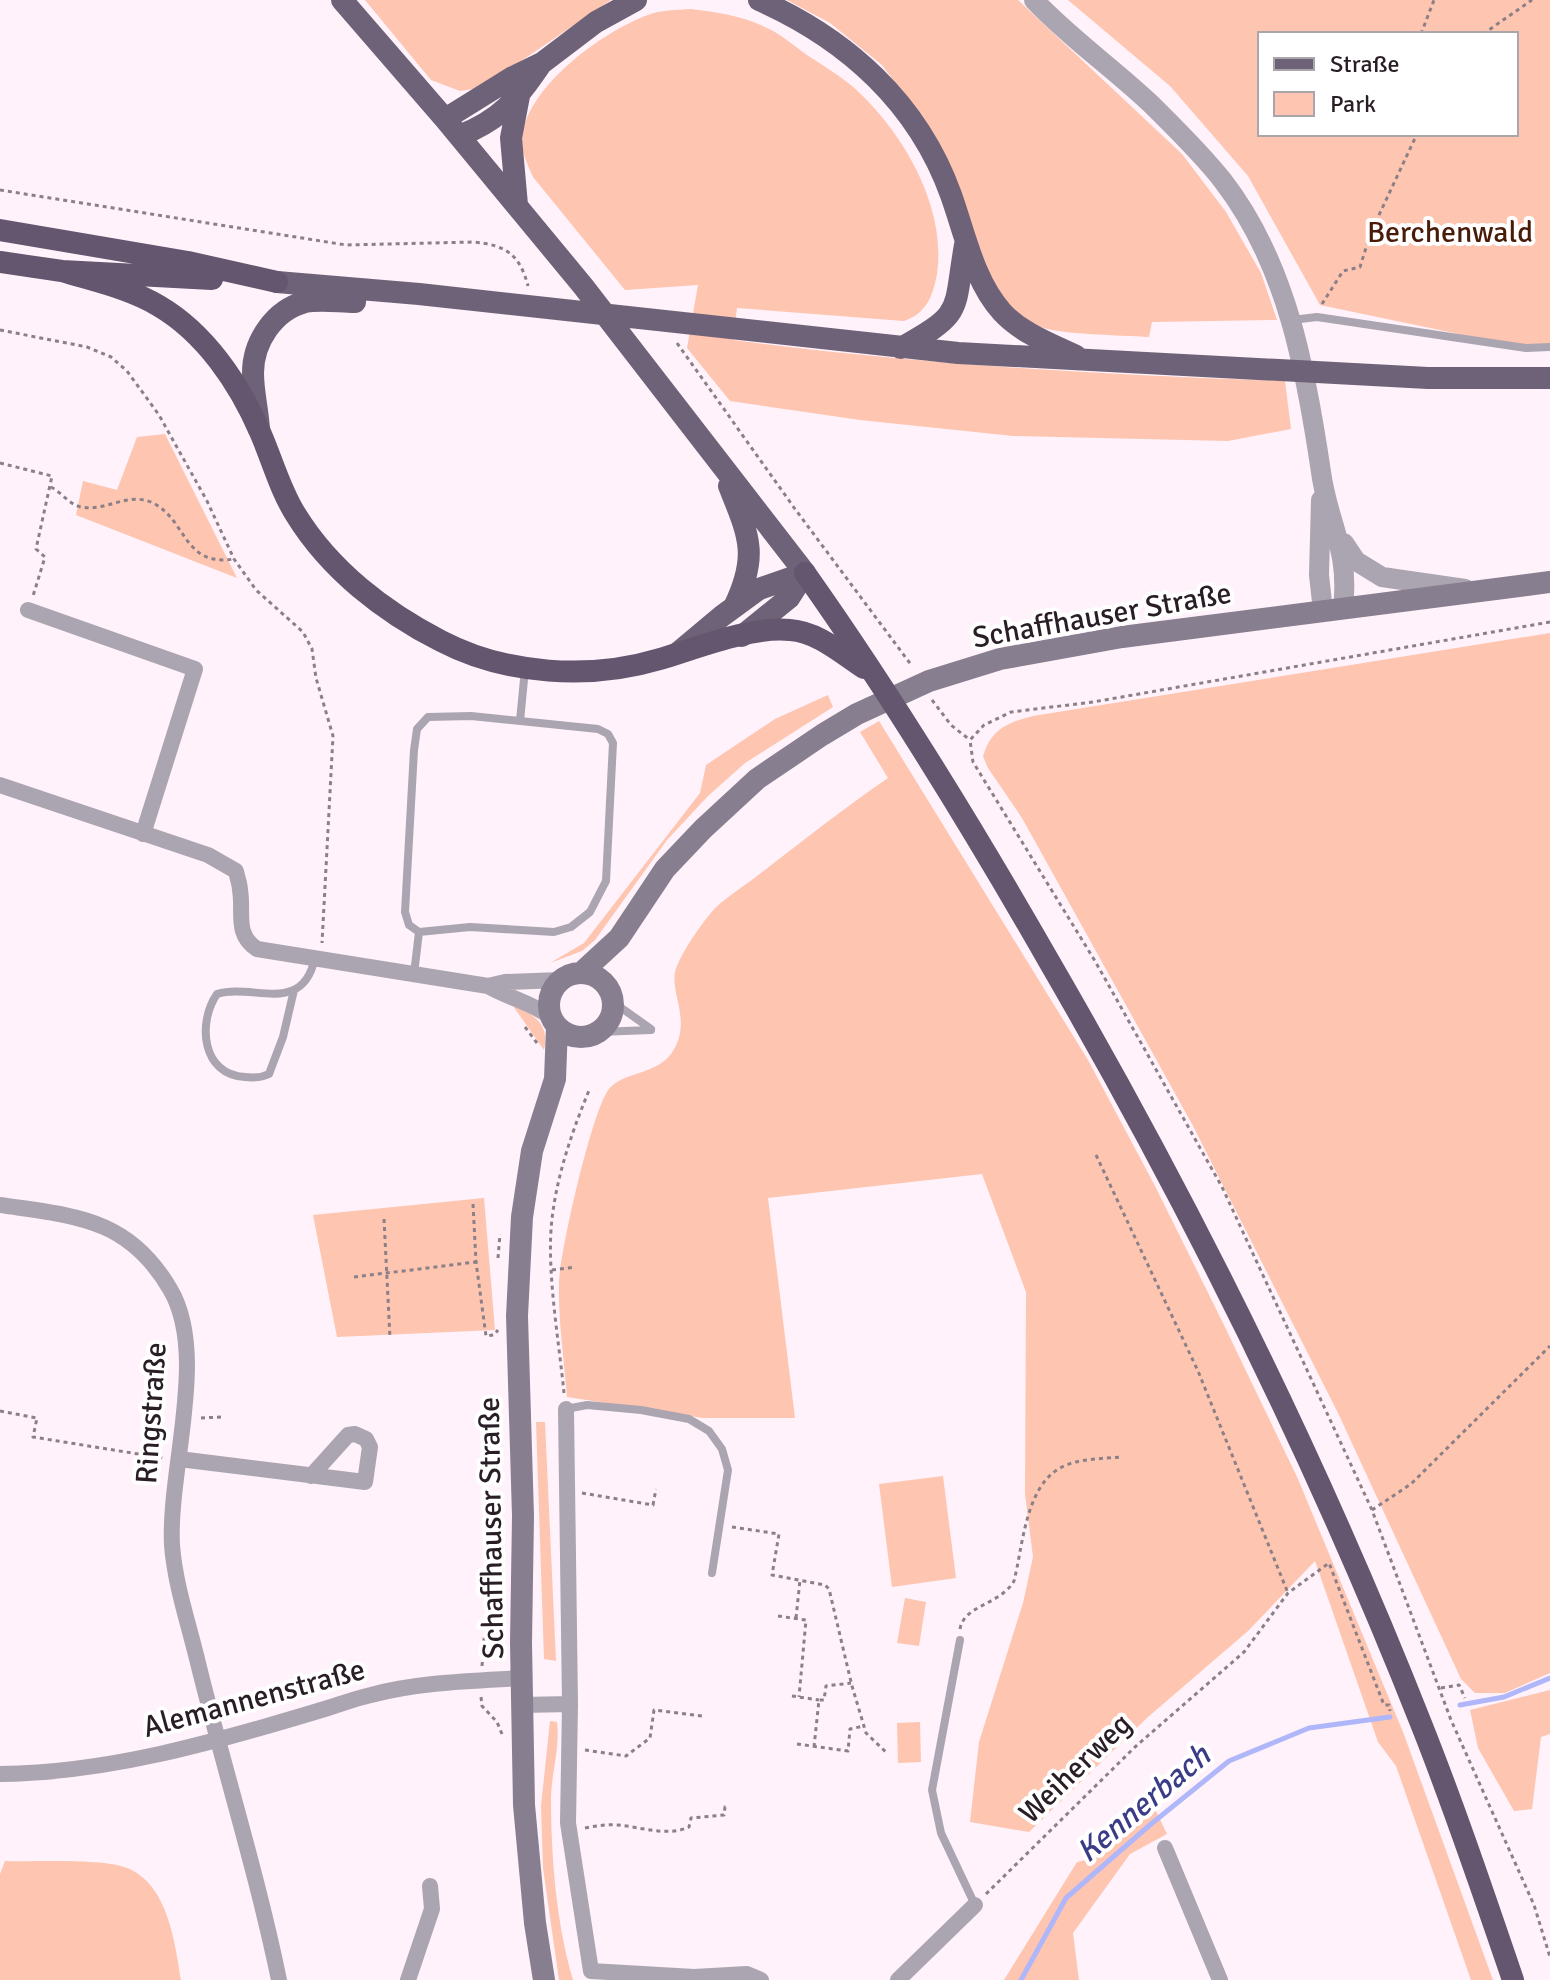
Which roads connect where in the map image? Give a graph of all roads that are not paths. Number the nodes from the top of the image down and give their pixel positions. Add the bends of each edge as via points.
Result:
1 (342, 0) edge
2 (636, 0) edge
3 (759, 0) edge
4 (1034, 0) edge
5 (542, 63) junction
6 (519, 96) junction
7 (452, 127) junction
8 (517, 205) junction
9 (0, 230) edge
10 (965, 245) junction
11 (0, 262) edge
12 (62, 271) junction
13 (277, 282) junction
14 (419, 294) junction
15 (1291, 320) junction
16 (1550, 347) edge
17 (901, 348) junction
18 (1084, 361) junction
19 (1550, 378) edge
20 (259, 430) junction
21 (718, 459) junction
22 (1322, 480) junction
23 (1338, 534) junction
24 (805, 573) junction
25 (1550, 582) edge
26 (1473, 590) junction
27 (734, 607) junction
28 (28, 610) road end
29 (1333, 610) junction
30 (742, 636) junction
31 (678, 653) junction
32 (525, 668) junction
33 (875, 675) junction
34 (520, 721) junction
35 (0, 785) edge
36 (143, 834) junction
37 (419, 932) junction
38 (619, 938) junction
39 (318, 959) junction
40 (414, 974) junction
41 (570, 976) junction
42 (488, 986) junction
43 (294, 990) junction
44 (610, 994) junction
45 (554, 1022) junction
46 (592, 1034) junction
47 (555, 1079) junction
48 (0, 1205) edge
49 (566, 1409) joint
50 (179, 1459) junction
51 (311, 1476) dead end
52 (712, 1573) dead end
53 (960, 1640) road end
54 (523, 1678) junction
55 (570, 1704) junction
56 (522, 1705) junction
57 (216, 1739) junction
58 (0, 1774) edge
59 (1165, 1848) dead end
60 (430, 1886) dead end
61 (975, 1905) joint
62 (279, 1980) edge
63 (408, 1980) edge
64 (544, 1980) edge
65 (761, 1980) edge
66 (898, 1980) edge
67 (1220, 1980) edge
68 (1513, 1980) edge

1 - 7 main road
2 - 5 main road
3 - 10 main road via 820,30 896,99 939,165
4 - 15 street via 1151,105 1223,181 1263,248
5 - 6 main road
5 - 7 main road via 511,78
6 - 7 main road via 495,119
6 - 8 main road via 511,138
7 - 8 main road
8 - 21 main road
9 - 13 highway
10 - 17 main road via 952,314
10 - 18 main road via 990,295 1009,319
11 - 12 highway
12 - 13 highway
12 - 20 highway via 125,290 174,317 214,354
13 - 14 main road
14 - 17 main road
14 - 20 main road via 388,302 303,303 277,319 259,340 255,354
15 - 16 lane via 1317,317 1526,348
15 - 22 street
17 - 18 main road
18 - 19 main road via 1428,378
20 - 32 highway via 295,514 342,571 382,605 432,636
21 - 24 main road
21 - 27 main road via 750,547 746,580
22 - 23 street
22 - 29 street via 1319,575
23 - 26 street via 1356,561 1382,577
23 - 29 street via 1346,580
24 - 27 main road via 771,583
24 - 30 main road via 789,598
24 - 33 highway
25 - 26 main road, Schaffhauser Straße
26 - 29 main road, Schaffhauser Straße
27 - 31 main road
28 - 36 street via 195,669
29 - 38 main road, Schaffhauser Straße via 1079,644 966,669 893,697 822,735 757,779 665,869
30 - 31 highway
30 - 33 highway via 801,632
31 - 32 highway via 612,669
32 - 34 lane
33 - 68 highway via 1013,898 1165,1168 1242,1320 1407,1687
34 - 37 lane via 428,717 417,729 405,912 409,925
34 - 37 lane via 598,729 613,743 606,881 590,912 554,932 470,927
35 - 36 street
36 - 39 street via 208,855 236,871 241,928 249,943 266,952
37 - 40 lane
38 - 41 main road, Schaffhauser Straße
38 - 44 main road, Schaffhauser Straße
39 - 40 street
39 - 43 lane
40 - 42 street
41 - 42 street
41 - 44 main road via 596,976
41 - 45 main road via 550,997
42 - 45 street via 538,1007
43 - 43 lane via 269,1074 242,1077 217,1067 207,1041 208,1015 217,994 272,996
44 - 46 main road via 609,1019
44 - 46 lane via 651,1030
45 - 46 main road via 574,1036
45 - 47 main road, Schaffhauser Straße
46 - 47 main road, Schaffhauser Straße
47 - 54 main road, Schaffhauser Straße via 532,1151 521,1231 517,1316
48 - 50 street, Ringstraße via 74,1215 106,1226 142,1251 172,1291 188,1357
49 - 52 lane via 587,1405 641,1410 689,1419 709,1431 728,1470
49 - 55 street
50 - 51 street
50 - 57 street, Ringstraße via 173,1507 175,1568
53 - 61 lane via 932,1790 941,1833
54 - 56 main road, Schaffhauser Straße
54 - 57 street, Alemannenstraße via 390,1691
55 - 56 street
55 - 65 street via 570,1831 591,1971 694,1977 747,1974
56 - 64 main road, Schaffhauser Straße via 527,1849
57 - 58 street, Alemannenstraße via 95,1766
57 - 62 street, Ringstraße
59 - 67 street
60 - 63 street via 432,1909
61 - 66 street

